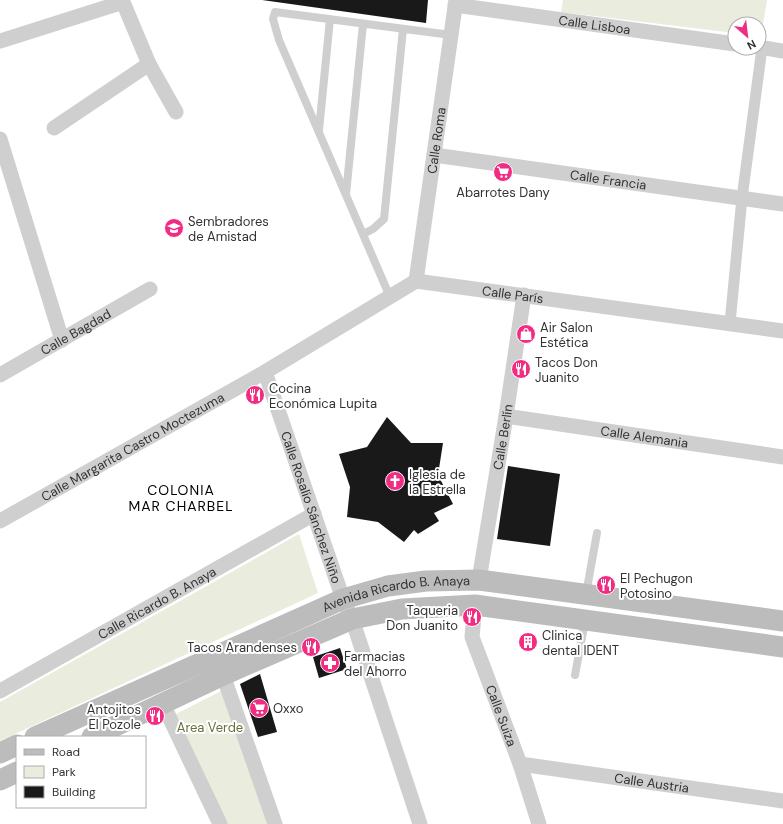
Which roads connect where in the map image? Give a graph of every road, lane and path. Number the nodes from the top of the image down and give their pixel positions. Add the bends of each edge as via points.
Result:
1 (455, 3) edge
2 (330, 19) junction
3 (363, 24) junction
4 (403, 29) junction
5 (451, 35) junction
6 (0, 41) edge
7 (727, 43) edge
8 (767, 48) edge
9 (783, 50) edge
10 (760, 56) edge
11 (149, 64) junction
12 (176, 112) dead end
13 (54, 128) dead end
14 (319, 132) junction
15 (0, 140) edge
16 (434, 155) junction
17 (346, 195) junction
18 (742, 198) junction
19 (783, 204) edge
20 (363, 234) junction
21 (416, 281) junction
22 (150, 289) dead end
23 (524, 294) junction
24 (390, 297) junction
25 (730, 323) junction
26 (783, 331) edge
27 (62, 340) junction
28 (265, 372) junction
29 (0, 375) edge
30 (506, 416) junction
31 (783, 457) edge
32 (314, 514) junction
33 (0, 521) edge
34 (597, 533) dead end
35 (479, 580) junction
36 (586, 594) junction
37 (343, 599) junction
38 (475, 605) junction
39 (352, 619) junction
40 (585, 620) junction
41 (783, 621) edge
42 (783, 647) edge
43 (223, 675) junction
44 (575, 675) dead end
45 (0, 691) edge
46 (163, 704) junction
47 (37, 736) edge
48 (94, 736) edge
49 (16, 745) edge
50 (0, 753) edge
51 (520, 764) junction
52 (16, 772) edge
53 (0, 780) edge
54 (783, 801) edge
55 (220, 824) edge
56 (275, 824) edge
57 (420, 824) edge
58 (539, 824) edge

1 - 5 street, Calle Roma
1 - 7 street, Calle Lisboa
2 - 3 lane
2 - 14 lane
2 - 14 lane via 275,12 273,19 279,40
3 - 4 lane
3 - 17 lane
4 - 5 lane
4 - 20 lane via 384,219
5 - 16 street, Calle Roma
6 - 11 street via 123,2
8 - 9 street
10 - 18 street
11 - 12 street
11 - 13 street
14 - 17 lane
15 - 27 street
16 - 18 street, Calle Francia
16 - 21 street, Calle Roma
17 - 20 lane
18 - 19 street, Calle Francia
18 - 25 street
20 - 24 lane
21 - 23 street, Calle París
21 - 24 street
22 - 27 street, Calle Bagdad
23 - 25 street, Calle París
23 - 30 street, Calle Berlín
24 - 28 street
25 - 26 street, Calle París
27 - 29 street, Calle Bagdad
28 - 32 street, Calle Rosalío Sánchez Niño
28 - 33 street, Calle Margarita Castro Moctezuma
30 - 31 street, Calle Alemania
30 - 35 street, Calle Berlín
32 - 37 street, Calle Rosalío Sánchez Niño
32 - 45 street, Calle Ricardo B. Anaya
34 - 36 lane
35 - 36 main road, Avenida Ricardo B. Anaya
35 - 37 main road, Avenida Ricardo B. Anaya via 426,581 388,586
36 - 41 main road, Avenida Ricardo B. Anaya
37 - 39 street, Calle Rosalío Sánchez Niño
37 - 47 main road, Avenida Ricardo B. Anaya
38 - 39 main road, Avenida Ricardo B. Anaya via 402,609
38 - 40 main road, Avenida Ricardo B. Anaya
38 - 51 street, Calle Suiza via 472,637
39 - 43 main road, Avenida Ricardo B. Anaya
39 - 57 street, Calle Rosalío Sánchez Niño
40 - 42 main road, Avenida Ricardo B. Anaya
40 - 44 lane
43 - 46 main road, Avenida Ricardo B. Anaya
43 - 56 street
46 - 48 main road, Avenida Ricardo B. Anaya
46 - 55 street
49 - 50 main road
51 - 54 street, Calle Austria
51 - 58 street, Calle Suiza
52 - 53 main road

